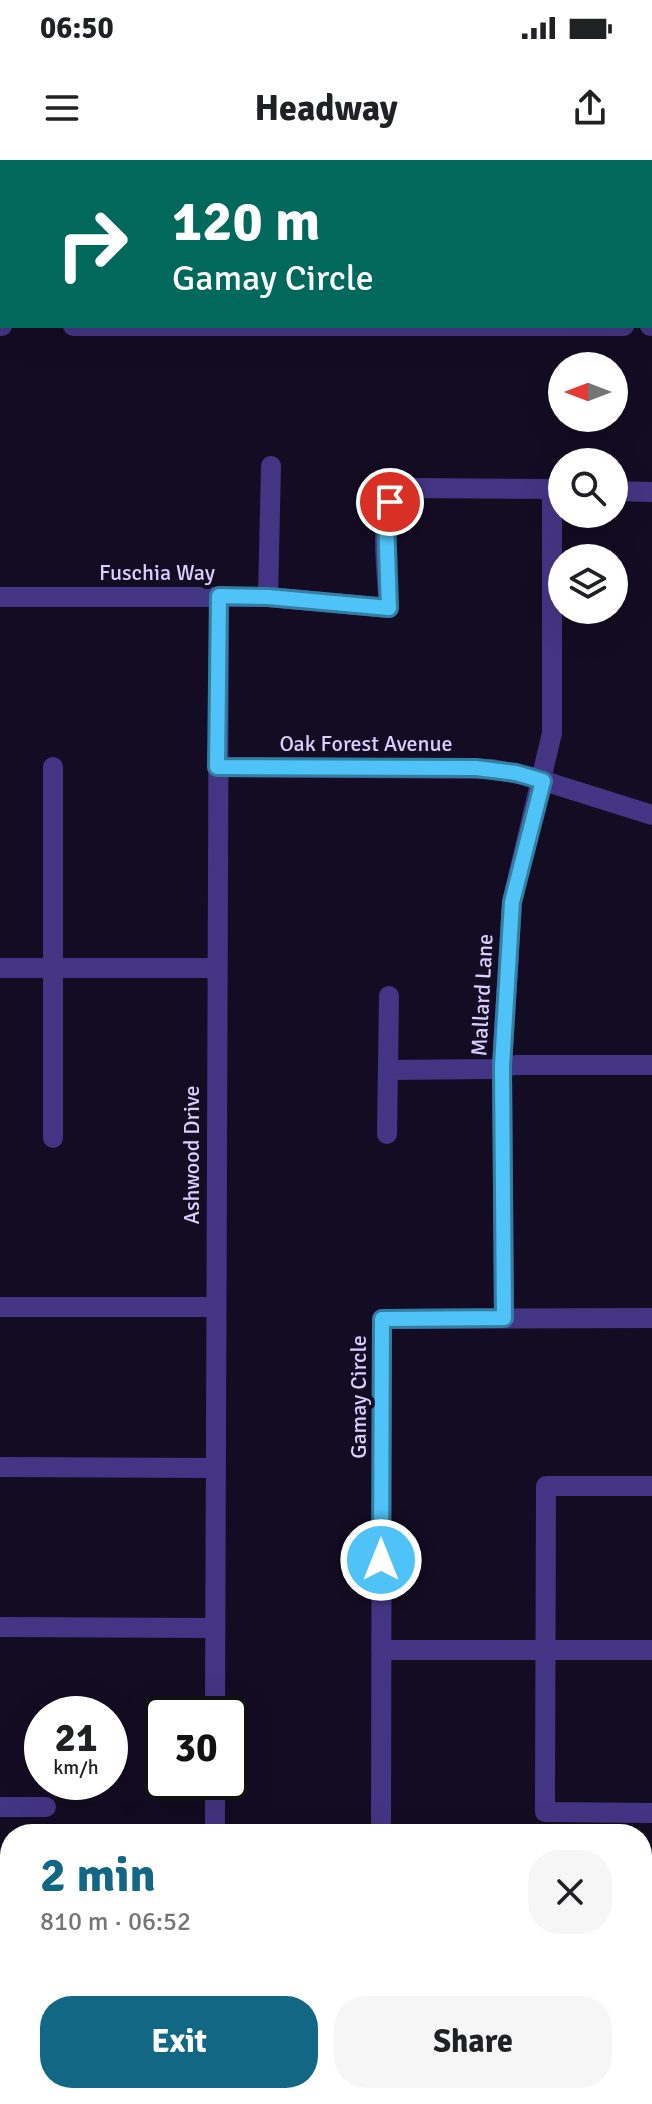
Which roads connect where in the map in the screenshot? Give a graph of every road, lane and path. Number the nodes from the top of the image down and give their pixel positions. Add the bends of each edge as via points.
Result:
1 (271, 466) dead end
2 (548, 489) edge
3 (628, 491) edge
4 (652, 492) edge
5 (556, 528) edge
6 (219, 596) junction
7 (0, 597) edge
8 (268, 597) junction
9 (53, 767) dead end
10 (217, 767) junction
11 (543, 781) junction
12 (652, 815) edge
13 (0, 968) edge
14 (53, 968) junction
15 (215, 968) junction
16 (389, 996) dead end
17 (652, 1065) edge
18 (502, 1066) junction
19 (388, 1070) junction
20 (387, 1134) dead end
21 (53, 1138) dead end
22 (0, 1307) edge
23 (215, 1307) junction
24 (504, 1318) junction
25 (652, 1318) edge
26 (0, 1467) edge
27 (215, 1468) junction
28 (652, 1486) edge
29 (0, 1627) edge
30 (214, 1628) junction
31 (381, 1650) junction
32 (545, 1650) junction
33 (652, 1650) edge
34 (215, 1696) edge
35 (215, 1800) edge
36 (0, 1807) edge
37 (46, 1807) dead end
38 (652, 1813) edge
39 (215, 1824) edge
40 (381, 1824) edge

1 - 8 street
2 - 8 street, Fuschia Way via 407,488 397,493 386,518 389,608
3 - 4 street
5 - 11 street, Mallard Lane via 552,733
6 - 7 street, Fuschia Way
6 - 8 street, Fuschia Way
6 - 10 street, Ashwood Drive
9 - 14 street
10 - 11 street, Oak Forest Avenue via 476,768
10 - 15 street, Ashwood Drive
11 - 12 street, Oak Forest Avenue
11 - 18 street, Mallard Lane via 512,902
13 - 14 street
14 - 15 street
14 - 21 street
15 - 23 street, Ashwood Drive
16 - 19 street
17 - 18 street
18 - 19 street
18 - 24 street, Mallard Lane
19 - 20 street
22 - 23 street
23 - 27 street, Ashwood Drive
24 - 25 street, Gamay Circle
24 - 31 street, Gamay Circle via 382,1319
26 - 27 street
27 - 30 street, Ashwood Drive
28 - 32 street via 546,1486
29 - 30 street
30 - 34 street, Ashwood Drive
31 - 32 street
31 - 40 street
32 - 33 street
32 - 38 street via 545,1812
35 - 39 street
36 - 37 street

